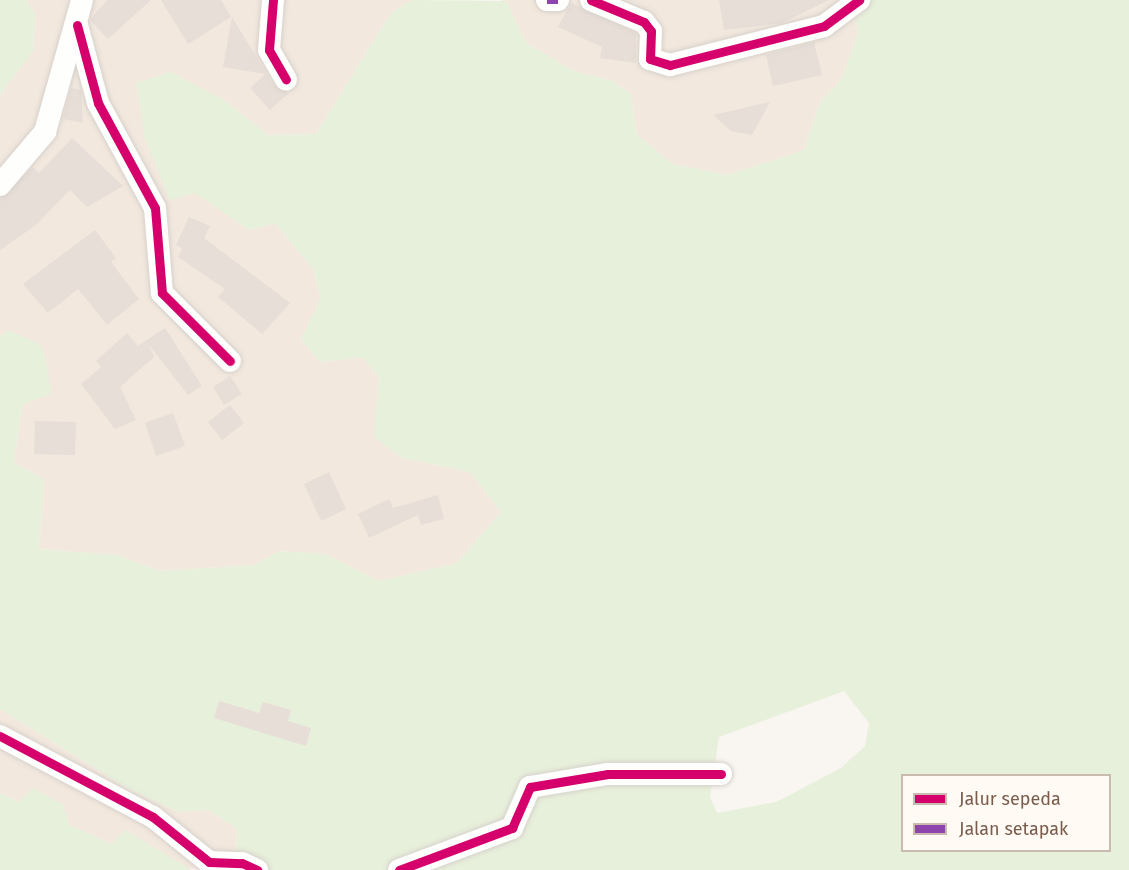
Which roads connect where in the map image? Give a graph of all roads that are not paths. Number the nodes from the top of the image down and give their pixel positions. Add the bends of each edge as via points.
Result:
1 (82, 0) edge
2 (273, 0) edge
3 (547, 0) edge
4 (558, 0) edge
5 (591, 0) edge
6 (860, 0) edge
7 (77, 26) junction
8 (286, 79) dead end
9 (0, 185) edge
10 (230, 361) dead end
11 (0, 736) edge
12 (721, 774) dead end
13 (257, 870) edge
14 (399, 870) edge

1 - 7 street
2 - 8 street via 268,50
3 - 4 street
5 - 6 street via 644,22 651,32 650,59 670,65 824,26
7 - 9 street via 45,132
7 - 10 street via 98,103 155,208 162,293
11 - 13 street via 153,817 209,862 242,863
12 - 14 street via 608,774 530,787 512,828

